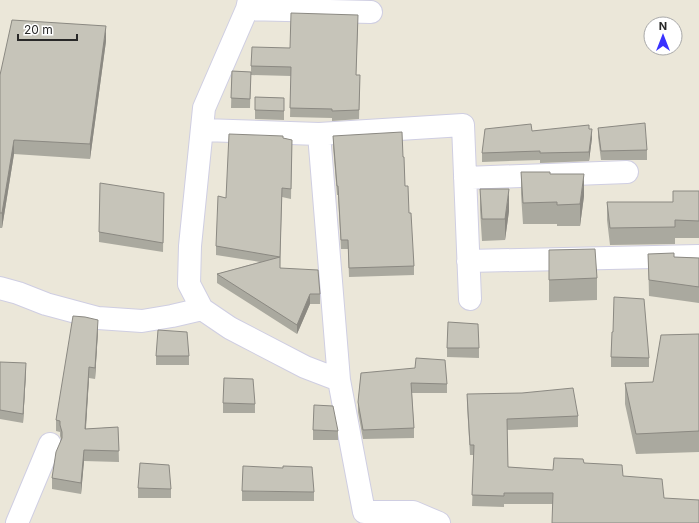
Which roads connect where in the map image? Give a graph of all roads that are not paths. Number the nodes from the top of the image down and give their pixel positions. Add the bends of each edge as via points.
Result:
1 (248, 4) edge
2 (371, 12) dead end
3 (202, 130) junction
4 (319, 134) junction
5 (627, 172) dead end
6 (465, 178) junction
7 (699, 256) edge
8 (468, 261) junction
9 (0, 288) edge
10 (470, 299) dead end
11 (202, 309) junction
12 (339, 380) junction
13 (50, 444) dead end
14 (24, 522) edge
15 (438, 523) edge

1 - 2 street
1 - 3 street via 204,108
3 - 4 street
3 - 11 street via 190,246 189,284
4 - 6 street via 463,125
4 - 12 street
5 - 6 street
6 - 8 street
7 - 8 street
8 - 10 street
9 - 11 street via 98,318 142,321
11 - 12 street via 230,328 305,367
12 - 15 street via 364,512 412,512
13 - 14 street

